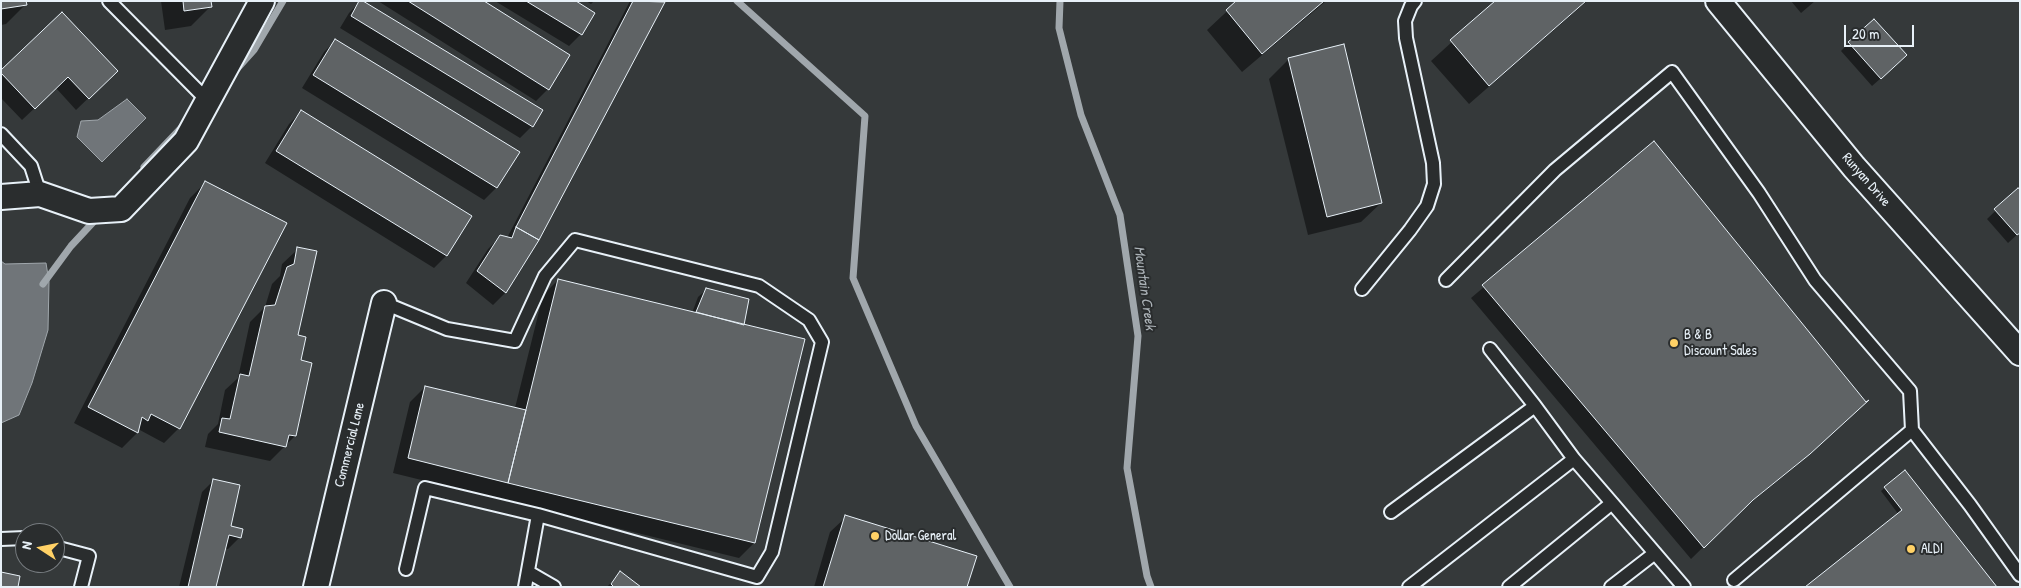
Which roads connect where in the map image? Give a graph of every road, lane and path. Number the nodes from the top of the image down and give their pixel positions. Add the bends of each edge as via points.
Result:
1 (109, 1) edge
2 (262, 1) edge
3 (1415, 1) edge
4 (1718, 1) edge
5 (208, 101) junction
6 (1, 134) edge
7 (40, 194) junction
8 (1, 197) edge
9 (1446, 280) dead end
10 (1362, 289) dead end
11 (384, 303) joint
12 (1490, 349) dead end
13 (2020, 352) edge
14 (1535, 406) junction
15 (1912, 430) junction
16 (1574, 459) junction
17 (1612, 503) junction
18 (1391, 512) dead end
19 (538, 515) junction
20 (15, 538) edge
21 (1, 539) edge
22 (65, 550) edge
23 (1655, 553) junction
24 (406, 569) dead end
25 (528, 572) junction
26 (2020, 575) edge
27 (1734, 580) dead end
28 (82, 587) edge
29 (316, 587) edge
30 (525, 587) edge
31 (554, 587) edge
32 (1409, 587) edge
33 (1510, 587) edge
34 (1611, 587) edge
35 (1684, 587) edge

1 - 5 lane
2 - 5 street
3 - 10 lane via 1405,21 1406,38 1433,163 1434,184 1427,206
4 - 13 street, Runyan Drive via 1854,167
5 - 7 street via 186,141 121,208 88,211
6 - 7 lane via 31,166
7 - 8 street
9 - 15 lane via 1555,170 1672,72 1759,193 1815,280 1910,391
11 - 19 lane via 448,329 514,341 545,276 575,240 759,286 809,320 822,342 772,552 757,577
11 - 29 street, Commercial Lane
12 - 14 lane
14 - 16 lane
14 - 18 lane
15 - 26 lane
15 - 27 lane
16 - 17 lane
16 - 32 lane
17 - 23 lane
17 - 33 lane
19 - 24 lane via 425,488
19 - 25 lane
20 - 21 lane
22 - 28 lane via 89,556
23 - 34 lane
23 - 35 lane
25 - 30 lane
25 - 31 lane

